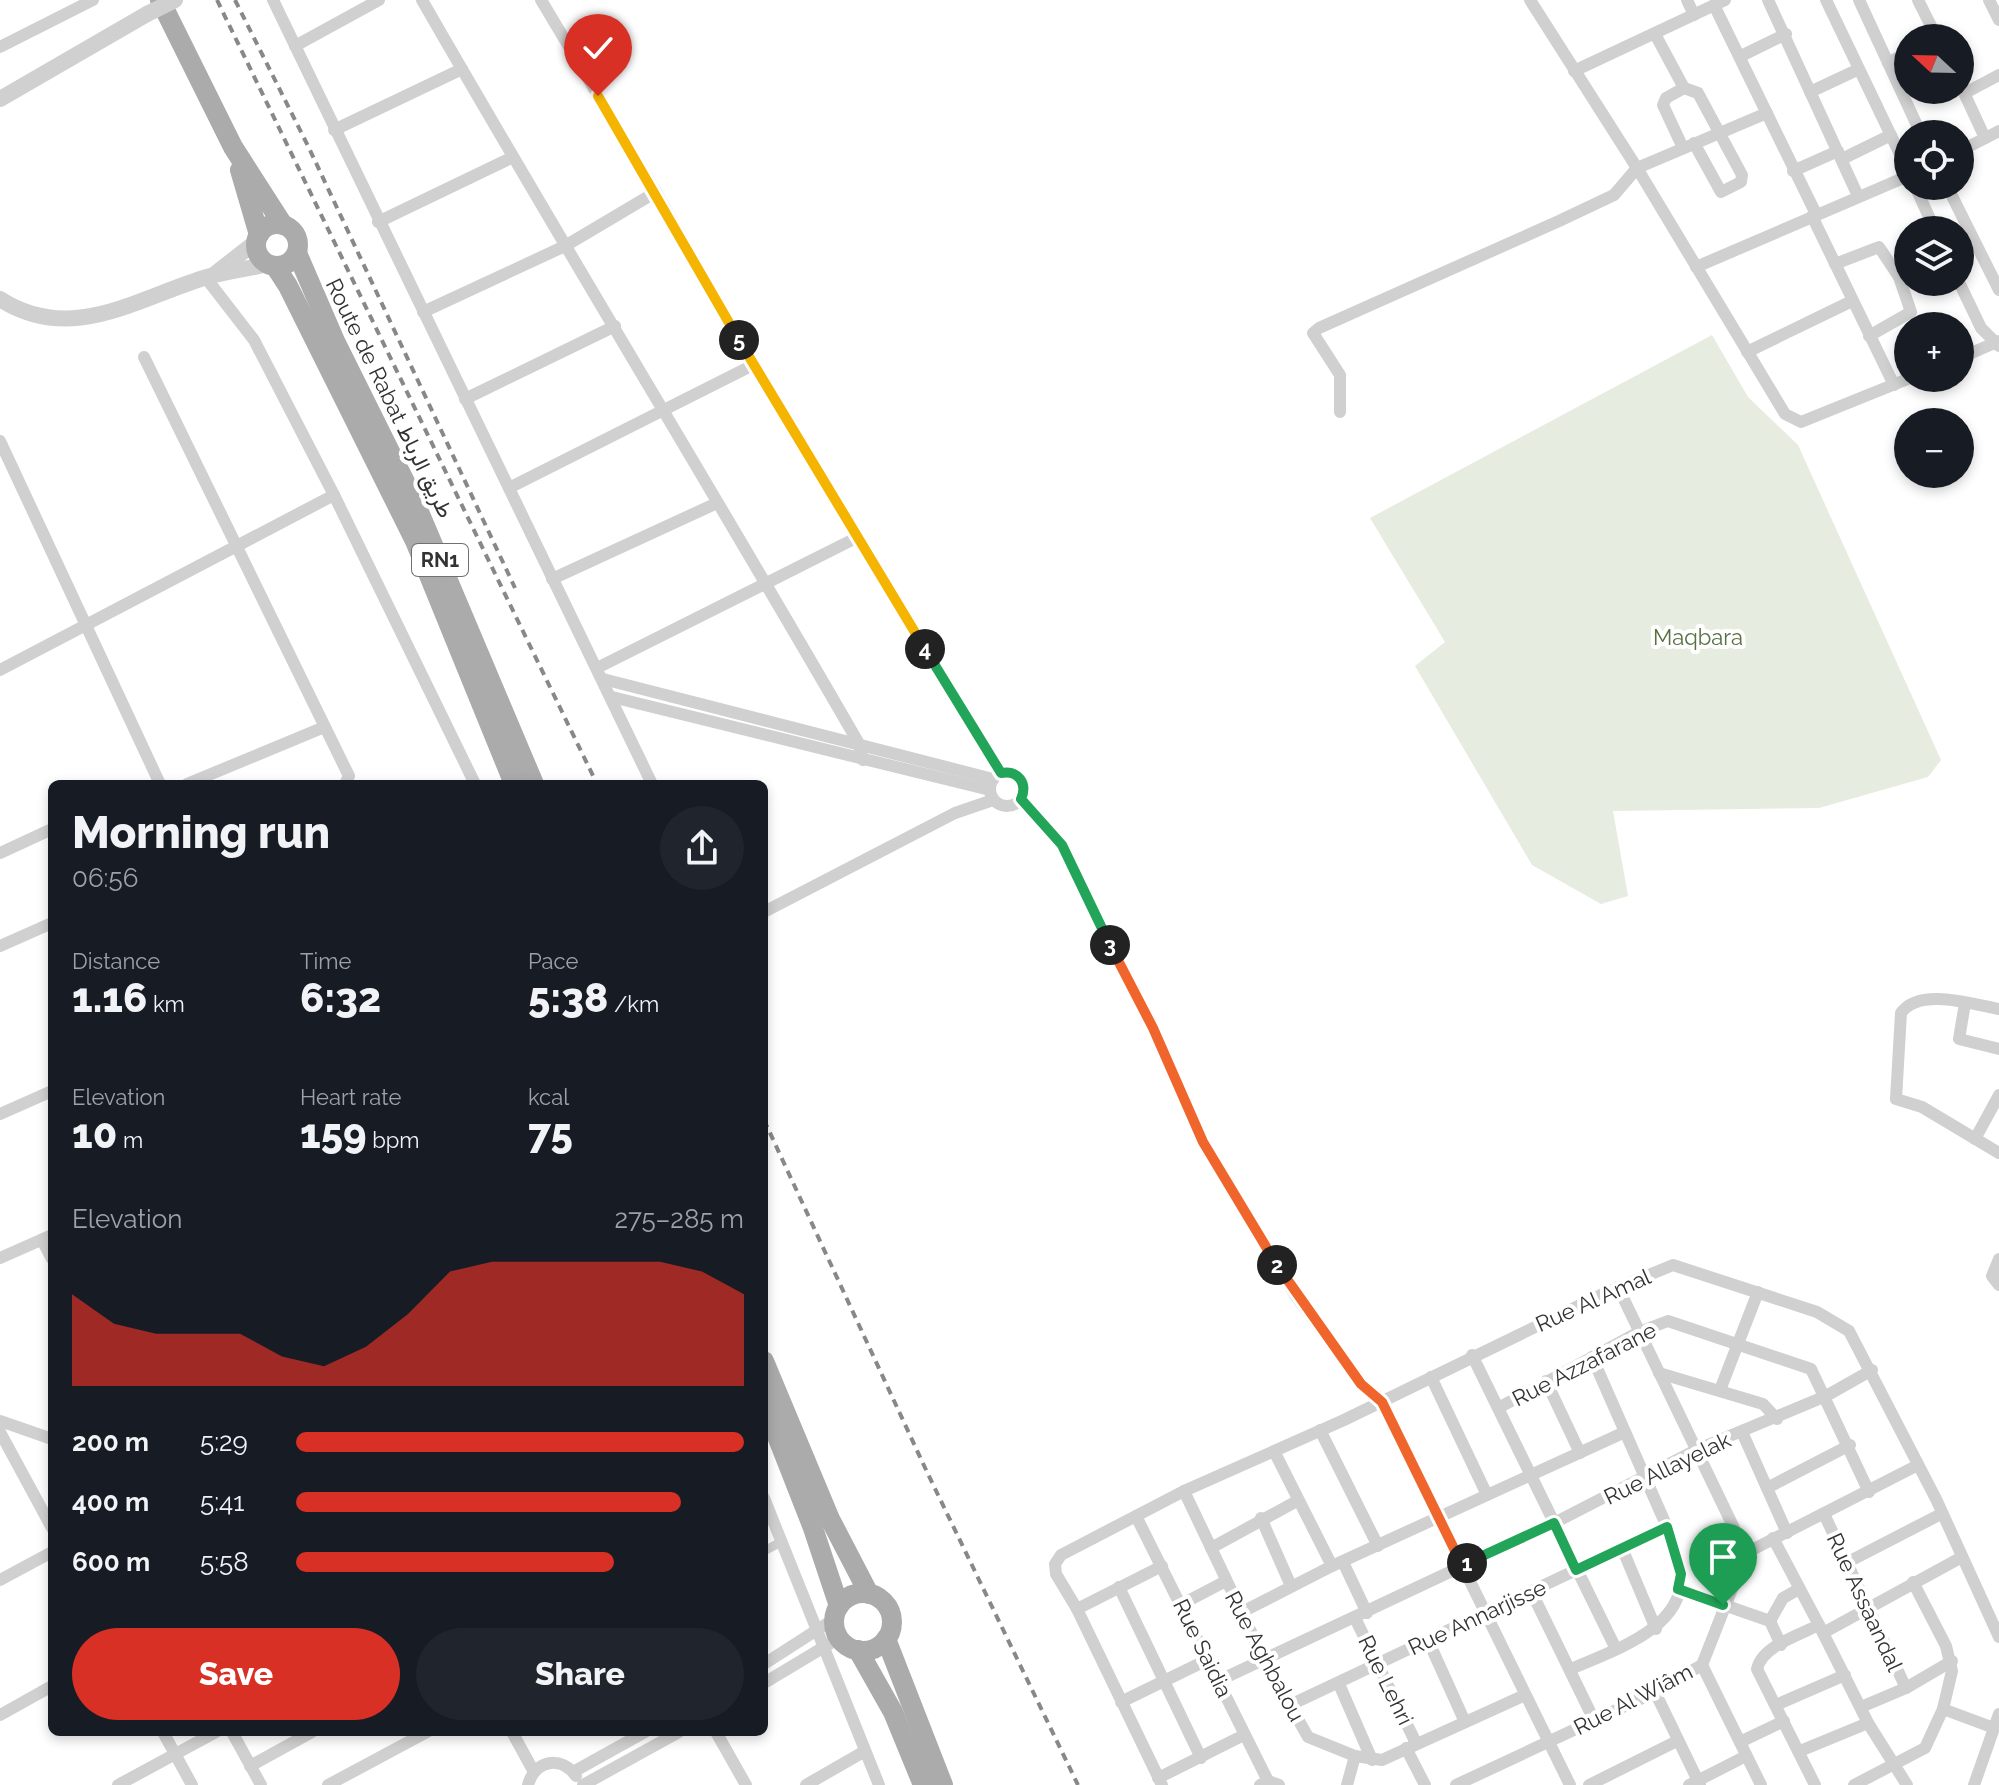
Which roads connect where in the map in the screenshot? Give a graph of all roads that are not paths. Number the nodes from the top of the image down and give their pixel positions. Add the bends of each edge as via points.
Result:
1 (93, 0) edge
2 (175, 0) edge
3 (273, 0) edge
4 (379, 0) edge
5 (422, 0) edge
6 (541, 0) edge
7 (1530, 0) edge
8 (1687, 0) edge
9 (1768, 0) edge
10 (1826, 0) edge
11 (1859, 0) edge
12 (1918, 0) edge
13 (1719, 2) edge
14 (1993, 2) edge
15 (153, 7) edge
16 (1694, 15) junction
17 (1999, 20) edge
18 (1929, 24) edge
19 (1655, 34) junction
20 (1786, 34) junction
21 (295, 46) junction
22 (0, 47) edge
23 (1741, 56) junction
24 (1894, 60) edge
25 (1888, 63) junction
26 (462, 69) junction
27 (1857, 70) junction
28 (1574, 71) junction
29 (1999, 75) edge
30 (1974, 84) edge
31 (1684, 88) junction
32 (1810, 92) junction
33 (0, 99) edge
34 (1969, 104) edge
35 (1767, 113) junction
36 (1914, 120) edge
37 (334, 130) junction
38 (1999, 131) edge
39 (1718, 134) junction
40 (1891, 135) junction
41 (1985, 138) junction
42 (1894, 142) edge
43 (1974, 144) edge
44 (1689, 146) junction
45 (233, 147) junction
46 (1840, 155) junction
47 (511, 158) junction
48 (1637, 168) junction
49 (1793, 171) junction
50 (1894, 179) edge
51 (656, 192) junction
52 (1858, 196) junction
53 (1954, 200) edge
54 (1814, 215) junction
55 (378, 222) junction
56 (283, 225) junction
57 (258, 238) junction
58 (565, 246) junction
59 (297, 253) junction
60 (1835, 264) junction
61 (1894, 264) edge
62 (272, 265) junction
63 (1696, 267) junction
64 (208, 277) junction
65 (1999, 290) edge
66 (1908, 296) edge
67 (1966, 296) edge
68 (0, 299) edge
69 (1852, 301) junction
70 (423, 312) junction
71 (615, 326) junction
72 (1869, 336) junction
73 (1998, 344) edge
74 (1747, 352) junction
75 (1974, 353) edge
76 (144, 357) dead end
77 (753, 365) junction
78 (1894, 385) joint
79 (465, 399) junction
80 (663, 409) junction
81 (1340, 412) dead end
82 (0, 441) edge
83 (509, 488) junction
84 (334, 495) junction
85 (717, 503) junction
86 (856, 538) junction
87 (235, 547) junction
88 (552, 579) junction
89 (767, 585) junction
90 (87, 627) junction
91 (0, 670) edge
92 (600, 673) junction
93 (612, 697) junction
94 (322, 728) junction
95 (858, 742) junction
96 (863, 760) junction
97 (156, 780) edge
98 (197, 780) edge
99 (347, 780) edge
100 (473, 780) edge
101 (512, 780) edge
102 (532, 780) edge
103 (650, 780) edge
104 (994, 785) junction
105 (1021, 799) junction
106 (48, 831) edge
107 (0, 853) edge
108 (768, 910) edge
109 (48, 925) edge
110 (0, 946) edge
111 (1965, 1003) junction
112 (1999, 1009) edge
113 (1999, 1049) edge
114 (48, 1093) edge
115 (1999, 1095) edge
116 (0, 1114) edge
117 (1975, 1139) junction
118 (1999, 1153) edge
119 (47, 1237) edge
120 (0, 1258) edge
121 (1999, 1259) edge
122 (1999, 1285) edge
123 (1618, 1287) junction
124 (1758, 1292) junction
125 (1639, 1332) junction
126 (1740, 1342) junction
127 (1472, 1355) junction
128 (1592, 1357) junction
129 (1872, 1370) junction
130 (768, 1371) edge
131 (1659, 1373) junction
132 (1431, 1377) junction
133 (1546, 1381) junction
134 (1720, 1390) junction
135 (1826, 1396) junction
136 (1382, 1402) junction
137 (1500, 1407) junction
138 (768, 1413) edge
139 (1777, 1419) junction
140 (0, 1421) edge
141 (1320, 1430) junction
142 (1625, 1432) junction
143 (1742, 1432) junction
144 (1, 1435) edge
145 (48, 1438) edge
146 (1850, 1445) junction
147 (1696, 1450) junction
148 (1274, 1451) junction
149 (1580, 1453) junction
150 (1918, 1465) junction
151 (1533, 1475) junction
152 (1645, 1479) junction
153 (1767, 1488) junction
154 (1184, 1491) junction
155 (1869, 1492) junction
156 (1487, 1495) junction
157 (1297, 1501) junction
158 (768, 1508) edge
159 (1941, 1514) junction
160 (1136, 1516) junction
161 (1825, 1516) junction
162 (1439, 1517) junction
163 (1261, 1518) junction
164 (48, 1521) edge
165 (1554, 1523) junction
166 (1667, 1527) junction
167 (1787, 1533) junction
168 (1773, 1538) junction
169 (781, 1542) junction
170 (1378, 1546) junction
171 (1211, 1548) junction
172 (1622, 1548) junction
173 (768, 1549) edge
174 (1746, 1553) junction
175 (48, 1554) edge
176 (1962, 1557) junction
177 (1846, 1563) junction
178 (1337, 1564) junction
179 (1462, 1565) junction
180 (1162, 1566) junction
181 (1576, 1570) junction
182 (0, 1580) edge
183 (1226, 1581) junction
184 (1913, 1582) junction
185 (1291, 1586) junction
186 (1119, 1587) junction
187 (1678, 1589) junction
188 (1799, 1589) junction
189 (1532, 1593) junction
190 (869, 1594) junction
191 (1182, 1604) junction
192 (1723, 1605) junction
193 (1077, 1609) junction
194 (1868, 1609) junction
195 (1242, 1612) junction
196 (1486, 1613) junction
197 (1361, 1615) junction
198 (1770, 1621) junction
199 (834, 1628) junction
200 (1656, 1629) junction
201 (1821, 1629) junction
202 (816, 1633) junction
203 (1999, 1637) edge
204 (886, 1639) junction
205 (1428, 1640) junction
206 (1781, 1645) junction
207 (1616, 1649) junction
208 (858, 1650) junction
209 (1209, 1659) junction
210 (1264, 1659) junction
211 (1952, 1661) junction
212 (768, 1662) edge
213 (1377, 1664) junction
214 (1702, 1665) junction
215 (1571, 1669) junction
216 (1845, 1675) junction
217 (768, 1680) edge
218 (1220, 1680) junction
219 (1164, 1681) junction
220 (1339, 1684) junction
221 (48, 1688) edge
222 (1906, 1688) junction
223 (1655, 1692) junction
224 (1525, 1695) junction
225 (1121, 1702) junction
226 (1776, 1705) junction
227 (1288, 1706) junction
228 (1861, 1707) junction
229 (1943, 1709) junction
230 (1999, 1714) edge
231 (0, 1715) edge
232 (1594, 1720) junction
233 (1784, 1721) junction
234 (1465, 1722) junction
235 (1868, 1723) junction
236 (1994, 1728) junction
237 (1244, 1735) junction
238 (165, 1736) edge
239 (209, 1736) edge
240 (234, 1736) edge
241 (301, 1736) edge
242 (420, 1736) edge
243 (514, 1736) edge
244 (638, 1736) edge
245 (672, 1736) edge
246 (718, 1736) edge
247 (1548, 1741) junction
248 (1677, 1741) junction
249 (1740, 1742) junction
250 (1411, 1745) junction
251 (865, 1751) junction
252 (1800, 1751) junction
253 (175, 1754) junction
254 (1355, 1756) junction
255 (1746, 1756) junction
256 (1201, 1758) junction
257 (1372, 1760) junction
258 (1898, 1764) junction
259 (250, 1766) junction
260 (534, 1772) junction
261 (573, 1772) junction
262 (1160, 1782) edge
263 (1269, 1784) edge
264 (1695, 1784) edge
265 (118, 1785) edge
266 (192, 1785) edge
267 (261, 1785) edge
268 (328, 1785) edge
269 (528, 1785) edge
270 (581, 1785) edge
271 (746, 1785) edge
272 (806, 1785) edge
273 (879, 1785) edge
274 (923, 1785) edge
275 (943, 1785) edge
276 (1347, 1785) edge
277 (1425, 1785) edge
278 (1456, 1785) edge
279 (1570, 1785) edge
280 (1589, 1785) edge
281 (1761, 1785) edge
282 (1815, 1785) edge
283 (1854, 1785) edge
284 (1907, 1785) edge
285 (1974, 1785) edge

1 - 22 street
2 - 15 street, bridge
3 - 21 street
4 - 21 street
5 - 26 street
6 - 51 street
7 - 28 street
8 - 16 street
9 - 20 street
10 - 27 street
11 - 25 street
12 - 18 street
13 - 16 street
13 - 23 street
14 - 17 street
15 - 33 street
15 - 45 main road, RN1
16 - 19 street
19 - 28 street
19 - 31 street
20 - 23 street
20 - 32 street
21 - 37 street
23 - 35 street
24 - 25 street
25 - 36 street
26 - 37 street
26 - 47 street
27 - 32 street
27 - 40 street
28 - 48 street
29 - 30 street
31 - 39 street via 1698,93
31 - 44 street via 1663,105
32 - 46 street
34 - 41 street
35 - 39 street
35 - 49 street
37 - 55 street
38 - 41 street
39 - 44 street
39 - 44 street via 1742,175 1729,190 1717,188
40 - 42 street
40 - 46 street
41 - 43 street
44 - 48 street
45 - 56 main road, RN1
45 - 57 main road, RN1
46 - 49 street
46 - 52 street
47 - 55 street
47 - 58 street
48 - 63 street
48 - 81 street via 1614,195 1319,328 1313,333 1340,375
49 - 54 street
50 - 52 street
51 - 58 street
51 - 77 street
52 - 54 street
53 - 65 street
54 - 60 street
54 - 63 street
55 - 70 street
56 - 57 main road via 269,225
56 - 59 main road, RN1 via 295,234
57 - 62 main road, RN1 via 259,255
57 - 64 street
58 - 70 street
58 - 71 street
59 - 62 main road via 287,264
59 - 102 main road, Route de Rabat طريق الرباط / RN1 via 414,500
60 - 61 street via 1879,247
60 - 69 street
62 - 64 street
62 - 101 main road, Route de Rabat طريق الرباط / RN1 via 415,541
63 - 74 street
64 - 68 street via 81,320 48,319
64 - 84 street via 254,340
66 - 72 street via 1911,312
67 - 73 street via 1981,328
69 - 72 street
69 - 74 street
70 - 79 street
71 - 79 street
71 - 80 street
72 - 78 street
73 - 75 street
74 - 78 street via 1785,414 1796,421
76 - 87 street
77 - 80 street
77 - 86 street
79 - 83 street
80 - 83 street
80 - 85 street
82 - 90 street
83 - 88 street
84 - 87 street
84 - 100 street
85 - 88 street
85 - 89 street
86 - 89 street
86 - 104 street
87 - 90 street
87 - 94 street
88 - 92 street
89 - 92 street
89 - 95 street
90 - 91 street
90 - 97 street
92 - 93 street
92 - 95 street
93 - 96 street
93 - 103 street
94 - 98 street
94 - 99 street
95 - 96 street
95 - 104 street
96 - 104 street
104 - 105 street via 1007,806
104 - 105 street via 1012,773 1024,789
104 - 108 street via 955,813
105 - 136 street via 1062,845 1203,1142 1295,1295 1361,1384
106 - 107 street
109 - 110 street
111 - 112 street
111 - 113 street via 1959,1039
111 - 117 street via 1920,999 1906,1006 1901,1013 1896,1099 1922,1107
114 - 116 street
115 - 117 street
117 - 118 street
119 - 120 street
121 - 122 street via 1992,1276
123 - 124 street, Rue Al Amal via 1673,1265
123 - 125 street
123 - 127 street, Rue Al Amal
124 - 126 street
124 - 129 street, Rue Al Amal via 1840,1324
125 - 126 street, Rue Azzafarane via 1672,1321
125 - 128 street, Rue Azzafarane
125 - 131 street
126 - 134 street
126 - 135 street, Rue Azzafarane via 1806,1366
127 - 132 street, Rue Al Amal
127 - 137 street
128 - 133 street, Rue Azzafarane
128 - 142 street
129 - 135 street, Rue Allayelak
129 - 150 street, Rue Al Amal
130 - 190 main road via 830,1519
131 - 134 street
131 - 147 street
132 - 136 street, Rue Al Amal
132 - 156 street
133 - 137 street, Rue Azzafarane
133 - 149 street
134 - 139 street via 1763,1404
135 - 139 street, Rue Allayelak
135 - 146 street, Rue Azzafarane
136 - 141 street, Rue Al Amal
136 - 162 street
137 - 151 street
138 - 199 main road via 813,1528
139 - 143 street, Rue Allayelak
140 - 145 street
141 - 148 street, Rue Al Amal
141 - 170 street
142 - 149 street
142 - 152 street
143 - 147 street, Rue Allayelak
143 - 153 street
144 - 164 street
146 - 153 street
146 - 155 street, Rue Azzafarane
147 - 152 street, Rue Allayelak
147 - 174 street
148 - 154 street, Rue Al Amal
148 - 157 street, Rue Lehri
149 - 151 street
150 - 155 street
150 - 159 street, Rue Al Amal
151 - 156 street
151 - 165 street
152 - 165 street, Rue Allayelak
152 - 166 street
153 - 167 street
154 - 160 street, Rue Al Amal
154 - 171 street, Rue Aghbalou
155 - 161 street
156 - 162 street
157 - 163 street
157 - 178 street, Rue Lehri
158 - 169 street
159 - 176 street, Rue Al Amal
159 - 177 street
160 - 180 street, Rue Saidia
160 - 193 street, Rue Al Amal via 1061,1555 1055,1564
161 - 167 street
161 - 177 street, Rue Assaandal
162 - 170 street
162 - 179 street
163 - 171 street
163 - 185 street
165 - 179 street, Rue Allayelak
165 - 181 street
166 - 172 street, Rue Annarjisse
166 - 187 street via 1681,1574
167 - 168 street
168 - 174 street
168 - 188 street
169 - 173 street
169 - 202 street
170 - 178 street
171 - 183 street, Rue Aghbalou
172 - 181 street, Rue Annarjisse
172 - 200 street
174 - 192 street, Rue Al Wiâm
175 - 182 street
176 - 184 street
176 - 203 street, Rue Al Amal
177 - 194 street, Rue Assaandal
178 - 185 street
178 - 197 street, Rue Lehri
179 - 196 street
179 - 197 street, Rue Allayelak
180 - 186 street
180 - 191 street, Rue Saidia
181 - 189 street, Rue Annarjisse
181 - 207 street
183 - 191 street
183 - 195 street, Rue Aghbalou
184 - 194 street
184 - 211 street
185 - 195 street
186 - 193 street
186 - 219 street
187 - 192 street
187 - 200 street
188 - 198 street via 1783,1598
188 - 201 street
189 - 196 street, Rue Annarjisse
189 - 215 street
190 - 199 main road via 853,1595
190 - 204 main road via 889,1611
191 - 209 street, Rue Saidia
192 - 198 street
192 - 214 street, Rue Al Wiâm
193 - 225 street
194 - 201 street
194 - 222 street, Rue Assaandal
195 - 210 street, Rue Aghbalou
196 - 205 street, Rue Annarjisse
196 - 224 street
197 - 210 street, Rue Allayelak
197 - 213 street, Rue Lehri
198 - 206 street
199 - 202 street
199 - 202 street
199 - 208 main road
199 - 217 street
199 - 251 street
200 - 207 street
201 - 206 street
201 - 216 street
202 - 212 street
204 - 208 main road
204 - 275 main road
205 - 213 street, Rue Annarjisse
205 - 234 street
206 - 226 street via 1762,1657 1757,1669
207 - 215 street
208 - 274 main road via 887,1701
209 - 218 street, Rue Saidia
209 - 219 street
210 - 218 street, Rue Allayelak
210 - 227 street, Rue Aghbalou
211 - 222 street
211 - 229 street
213 - 220 street, Rue Annarjisse
213 - 250 street, Rue Lehri
214 - 223 street, Rue Al Wiâm
214 - 249 street
215 - 232 street
216 - 226 street
216 - 228 street
218 - 237 street, Rue Saidia
219 - 225 street
219 - 256 street
220 - 227 street, Rue Annarjisse
220 - 257 street
221 - 231 street
222 - 228 street
223 - 232 street, Rue Al Wiâm
223 - 248 street
224 - 234 street
224 - 247 street
225 - 262 street
226 - 233 street
227 - 254 street, Rue Aghbalou via 1308,1737
228 - 235 street
229 - 236 street
229 - 258 street via 1925,1748
230 - 236 street
232 - 247 street, Rue Al Wiâm
233 - 249 street
233 - 252 street
234 - 250 street
235 - 252 street
235 - 258 street
236 - 285 street
237 - 256 street
237 - 263 street, Rue Saidia
238 - 253 street
239 - 253 street
240 - 259 street
241 - 259 street
242 - 268 street
243 - 260 street
244 - 261 street
245 - 270 street
246 - 271 street
247 - 278 street, Rue Al Wiâm
247 - 279 street
248 - 264 street
248 - 280 street
249 - 255 street
250 - 257 street
250 - 277 street, Rue Lehri
251 - 272 street
251 - 273 street
252 - 282 street
253 - 265 street
253 - 266 street
254 - 257 street, Rue Aghbalou
254 - 276 street
255 - 264 street
255 - 281 street
256 - 262 street
258 - 283 street
258 - 284 street
259 - 267 street
260 - 261 street via 555,1762
260 - 269 street
261 - 270 street

